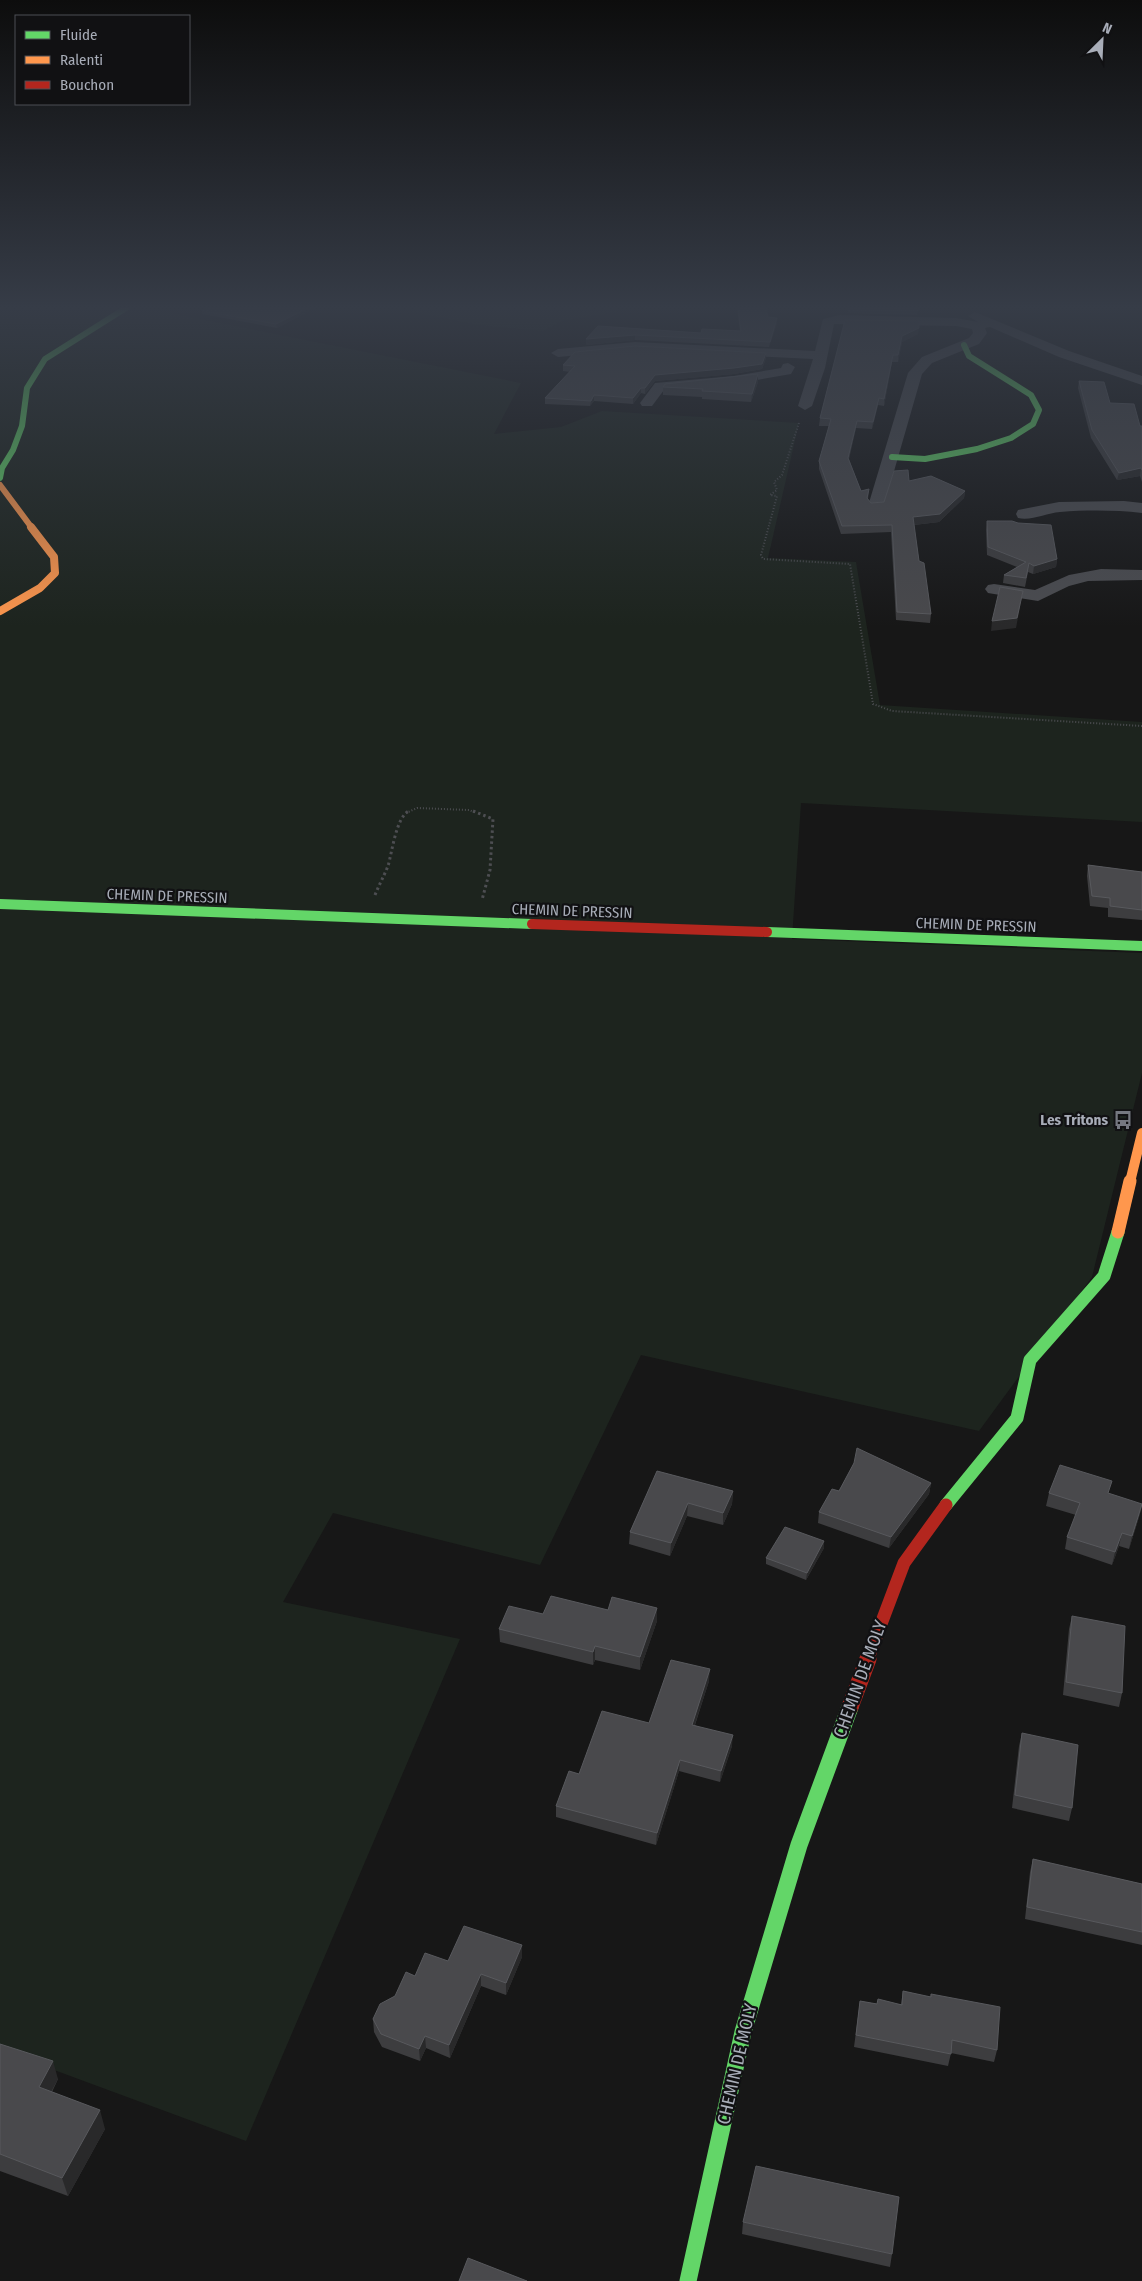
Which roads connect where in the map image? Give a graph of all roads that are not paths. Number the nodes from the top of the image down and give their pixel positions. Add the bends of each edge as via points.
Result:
1 (24, 414) edge
2 (904, 414) edge
3 (1037, 414) edge
4 (892, 457) junction
5 (0, 478) edge
6 (0, 485) edge
7 (876, 506) edge
8 (1142, 508) edge
9 (1024, 514) dead end
10 (1142, 575) edge
11 (994, 589) dead end
12 (0, 611) edge
13 (0, 904) edge
14 (1142, 946) edge
15 (1142, 1133) edge
16 (688, 2281) edge

1 - 5 street via 14,450 2,468
2 - 4 street
3 - 4 street via 1033,424 1011,438 977,448 925,458
4 - 7 street
6 - 12 street via 54,557 55,573 40,588
8 - 9 street via 1059,507
10 - 11 street via 1088,575 1054,585 1038,596
13 - 14 street, CHEMIN DE PRESSIN
15 - 16 street, CHEMIN DE MOLY via 1112,1256 1104,1276 1030,1360 1017,1418 936,1517 904,1563 799,1845 742,2032

